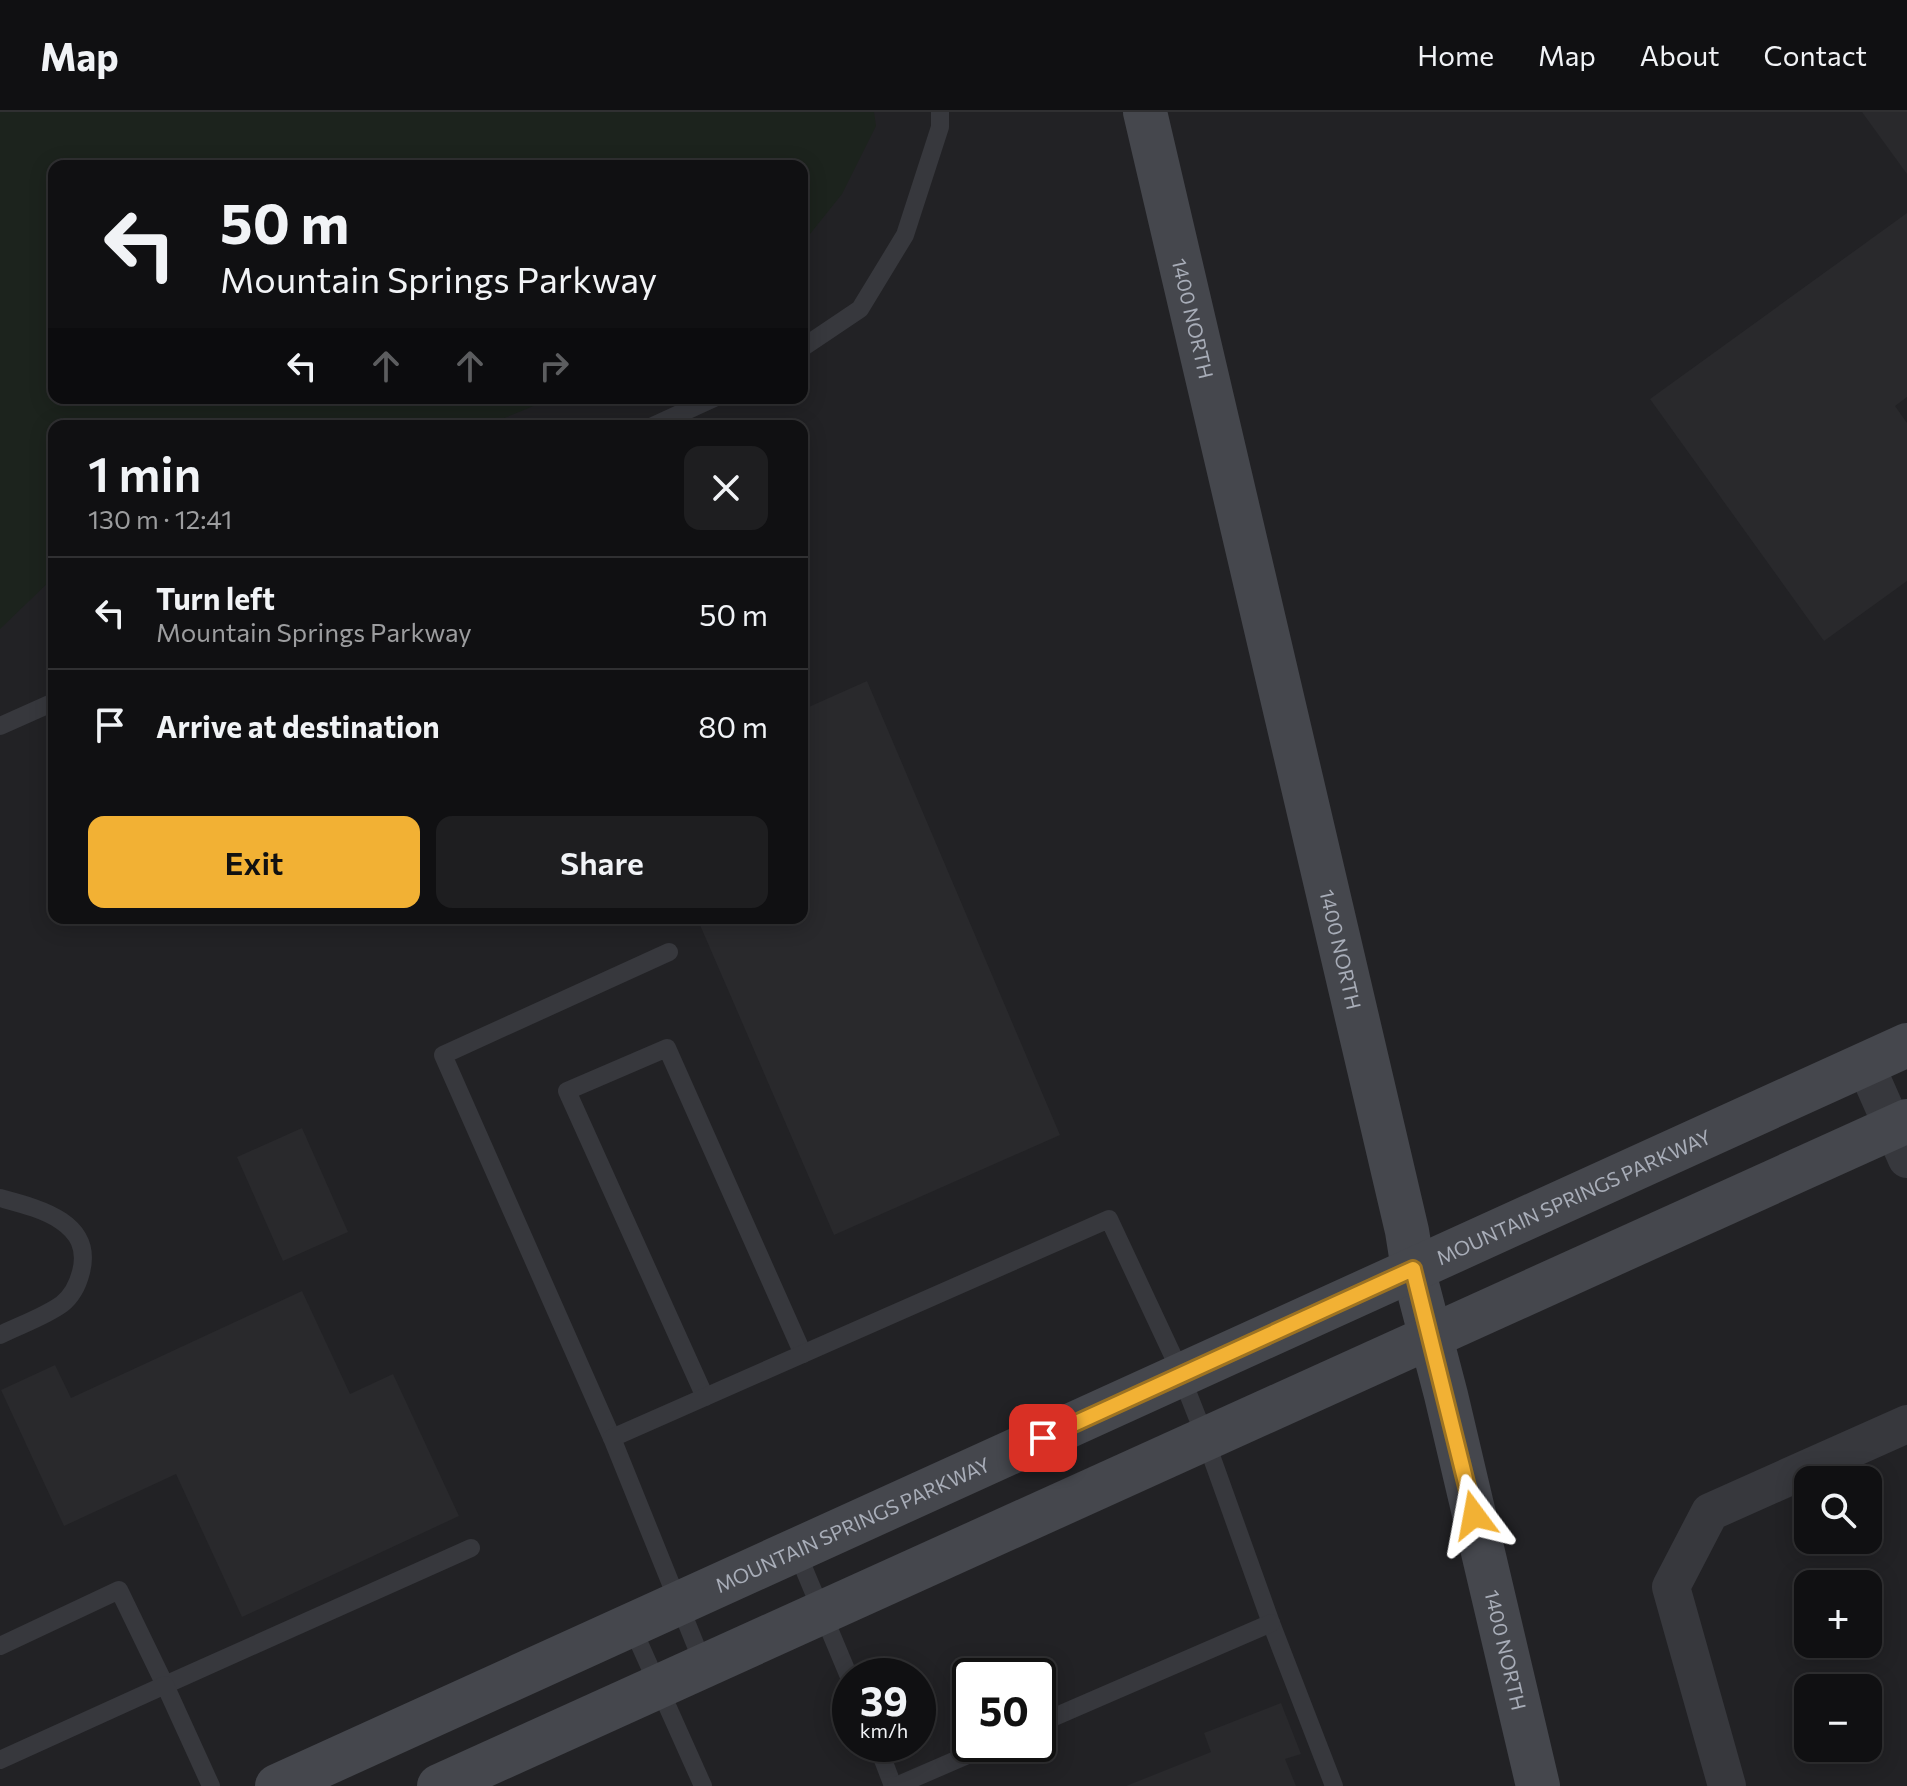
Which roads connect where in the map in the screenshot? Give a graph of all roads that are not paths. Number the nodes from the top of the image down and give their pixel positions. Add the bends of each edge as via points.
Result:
1 (940, 112) edge
2 (1145, 112) edge
3 (808, 344) edge
4 (701, 404) edge
5 (666, 420) edge
6 (48, 705) edge
7 (0, 726) edge
8 (669, 952) dead end
9 (1907, 1045) edge
10 (1865, 1064) junction
11 (1902, 1136) edge
12 (0, 1198) edge
13 (1413, 1269) junction
14 (0, 1335) edge
15 (1430, 1337) junction
16 (803, 1354) junction
17 (1180, 1375) junction
18 (705, 1397) junction
19 (1907, 1424) edge
20 (612, 1438) junction
21 (1205, 1439) junction
22 (471, 1548) dead end
23 (796, 1550) junction
24 (679, 1603) junction
25 (822, 1612) junction
26 (1271, 1623) junction
27 (631, 1625) junction
28 (0, 1646) edge
29 (841, 1658) edge
30 (704, 1666) junction
31 (165, 1685) junction
32 (659, 1687) junction
33 (1056, 1716) edge
34 (0, 1760) edge
35 (885, 1762) edge
36 (952, 1762) edge
37 (211, 1786) edge
38 (277, 1786) edge
39 (439, 1786) edge
40 (703, 1786) edge
41 (895, 1786) edge
42 (1334, 1786) edge
43 (1538, 1786) edge
44 (1727, 1786) edge

1 - 3 lane via 940,127 905,235 860,309
2 - 13 street, 1400 NORTH
4 - 5 lane
6 - 7 lane
8 - 20 lane via 443,1055
9 - 10 street, MOUNTAIN SPRINGS PARKWAY
10 - 11 street
10 - 13 street, MOUNTAIN SPRINGS PARKWAY
11 - 15 street
12 - 14 lane via 58,1218 76,1235 84,1258 78,1285 63,1303
13 - 15 street, 1400 NORTH
13 - 17 street, MOUNTAIN SPRINGS PARKWAY
15 - 21 street
15 - 43 street, 1400 NORTH
16 - 17 lane via 1109,1219
16 - 18 lane
16 - 18 lane via 667,1048 567,1091
17 - 21 lane
17 - 23 street, MOUNTAIN SPRINGS PARKWAY
18 - 20 lane
19 - 44 street via 1710,1512 1671,1587
20 - 24 lane
21 - 25 street
21 - 26 lane
22 - 31 lane
23 - 24 street, MOUNTAIN SPRINGS PARKWAY
23 - 25 lane
24 - 27 street, MOUNTAIN SPRINGS PARKWAY
24 - 30 lane
25 - 29 lane
25 - 30 street
26 - 33 lane
26 - 42 lane
27 - 32 lane
27 - 38 street, MOUNTAIN SPRINGS PARKWAY
28 - 31 lane via 119,1590
30 - 32 street
31 - 34 lane
31 - 37 lane
32 - 39 street
32 - 40 lane
35 - 41 lane
36 - 41 lane

